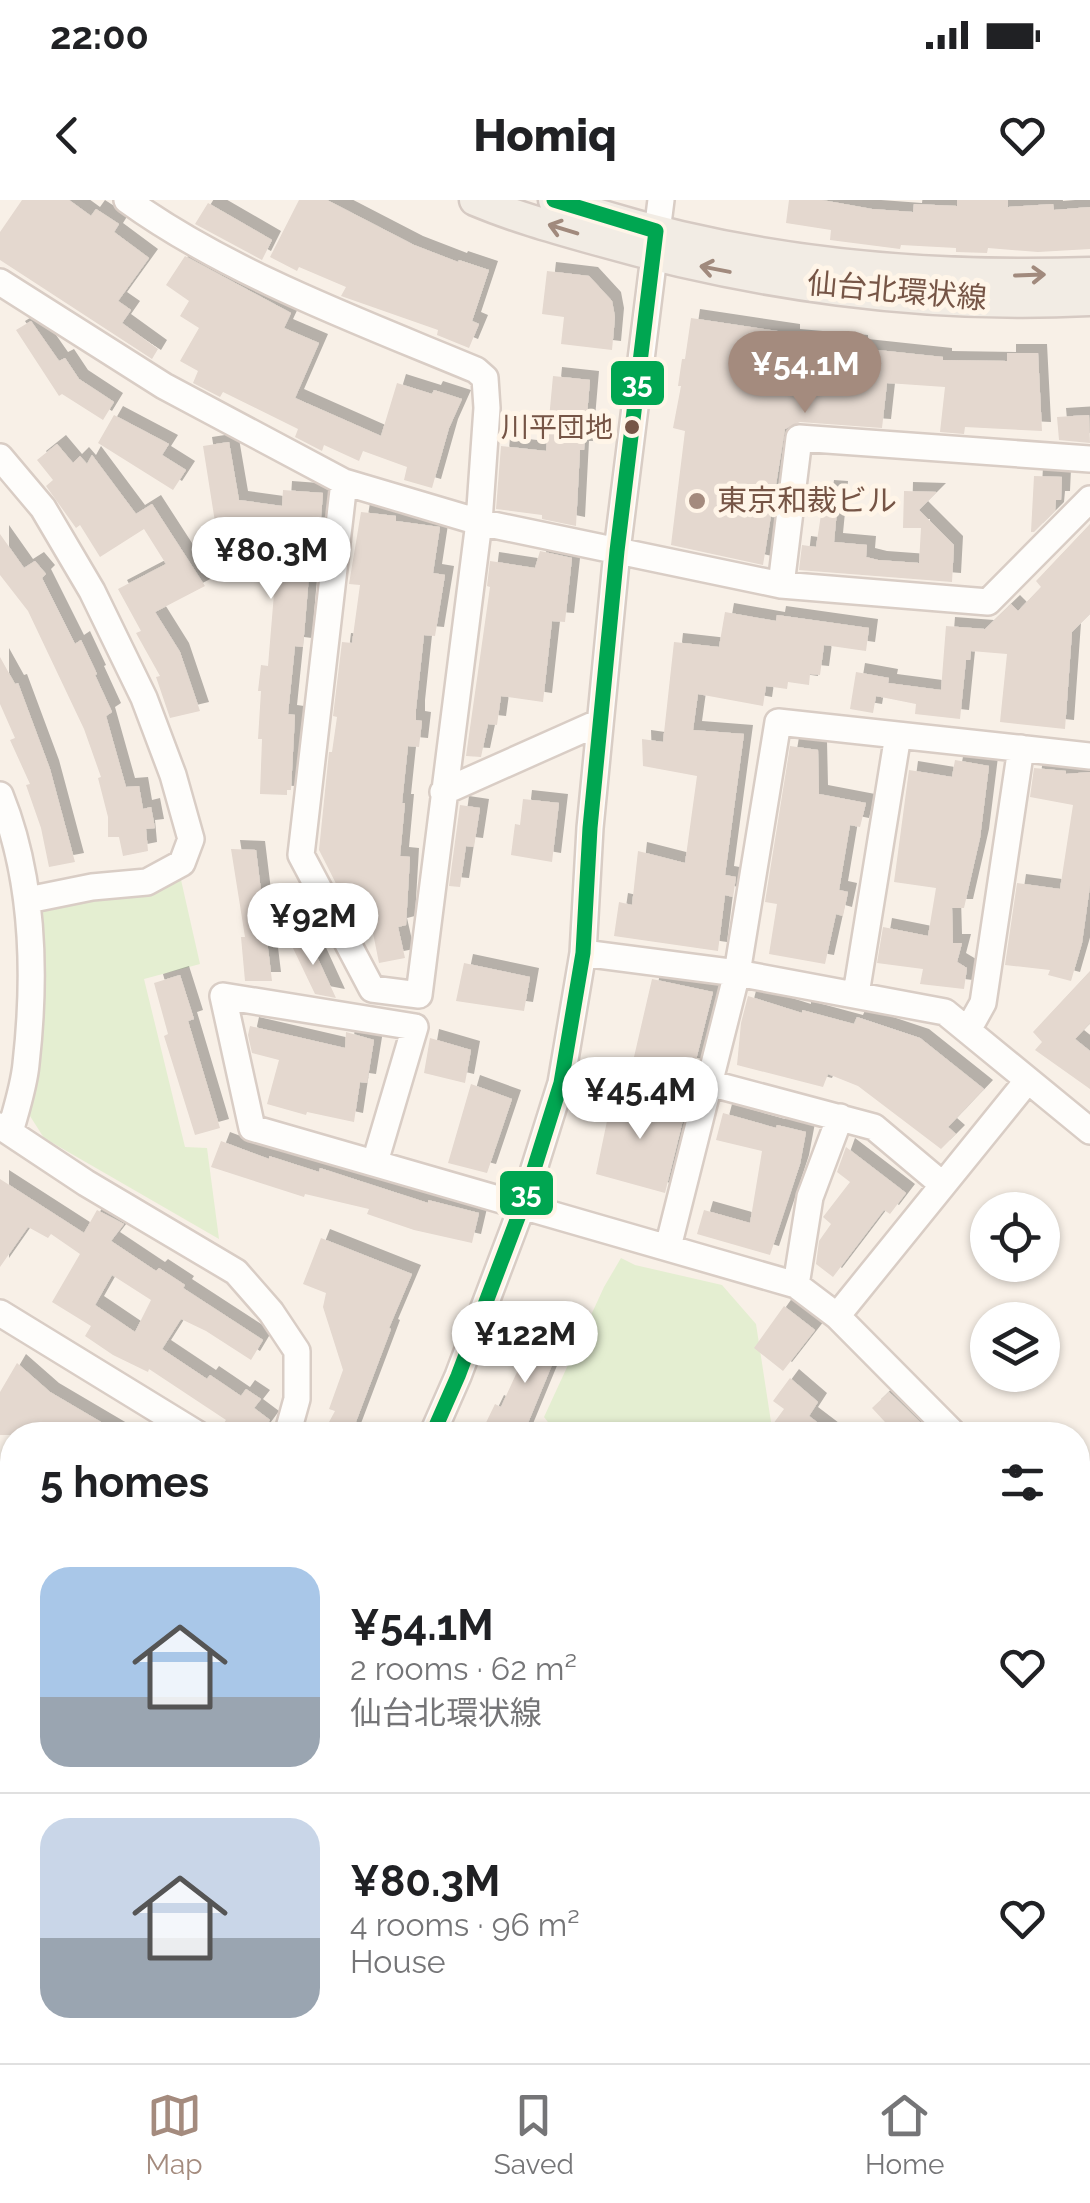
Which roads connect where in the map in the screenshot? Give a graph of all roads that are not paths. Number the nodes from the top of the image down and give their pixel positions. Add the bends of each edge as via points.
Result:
1 (127, 200) edge
2 (475, 200) edge
3 (554, 200) edge
4 (661, 200) edge
5 (655, 244) junction
6 (1090, 274) edge
7 (0, 282) edge
8 (1090, 300) edge
9 (0, 457) edge
10 (1090, 459) edge
11 (344, 482) junction
12 (1090, 499) edge
13 (480, 522) junction
14 (616, 551) junction
15 (782, 584) junction
16 (600, 722) junction
17 (898, 735) junction
18 (1021, 748) junction
19 (1090, 756) edge
20 (443, 792) junction
21 (0, 796) edge
22 (28, 900) junction
23 (583, 953) junction
24 (737, 973) junction
25 (856, 994) junction
26 (968, 1030) junction
27 (1028, 1080) junction
28 (709, 1083) junction
29 (840, 1117) junction
30 (5, 1129) edge
31 (1090, 1130) edge
32 (375, 1162) junction
33 (943, 1185) junction
34 (522, 1204) junction
35 (668, 1247) junction
36 (796, 1284) junction
37 (0, 1313) edge
38 (837, 1316) junction
39 (177, 1422) edge
40 (291, 1422) edge
41 (438, 1422) edge
42 (941, 1422) edge

1 - 13 street via 171,230 485,378
5 -> 2 main road, 仙台北環状線
3 - 5 main road, 仙台北環状線
4 - 5 street
5 -> 6 main road, 仙台北環状線 via 870,268
8 -> 5 main road, 仙台北環状線 via 946,300 812,285
5 - 14 street
7 - 11 street via 164,386
9 - 22 street via 43,508 92,591 144,698 191,839 182,863 146,882
10 - 15 street via 798,438
11 - 13 street
11 - 20 street via 302,854 372,990 419,995
12 - 15 street via 988,602
13 - 14 street
13 - 20 street
14 - 15 street
14 - 16 street
16 - 20 street
16 - 23 street
17 - 18 street
17 - 24 street via 778,722
17 - 25 street
18 - 19 street
18 - 26 street via 983,1003
21 - 22 street
22 - 30 street via 26,1067
23 - 24 street
23 - 34 street via 561,1083
24 - 25 street
24 - 28 street
25 - 26 street via 945,1012
26 - 27 street
27 - 31 street
27 - 33 street
28 - 29 street
28 - 35 street
29 - 33 street via 874,1127
29 - 36 street via 810,1197
30 - 40 street via 236,1272 297,1350
32 - 32 street via 252,1128 223,996 415,1026
32 - 34 street
33 - 38 street
34 - 35 street
34 - 41 street
35 - 36 street
36 - 38 street
37 - 39 street
38 - 42 street

